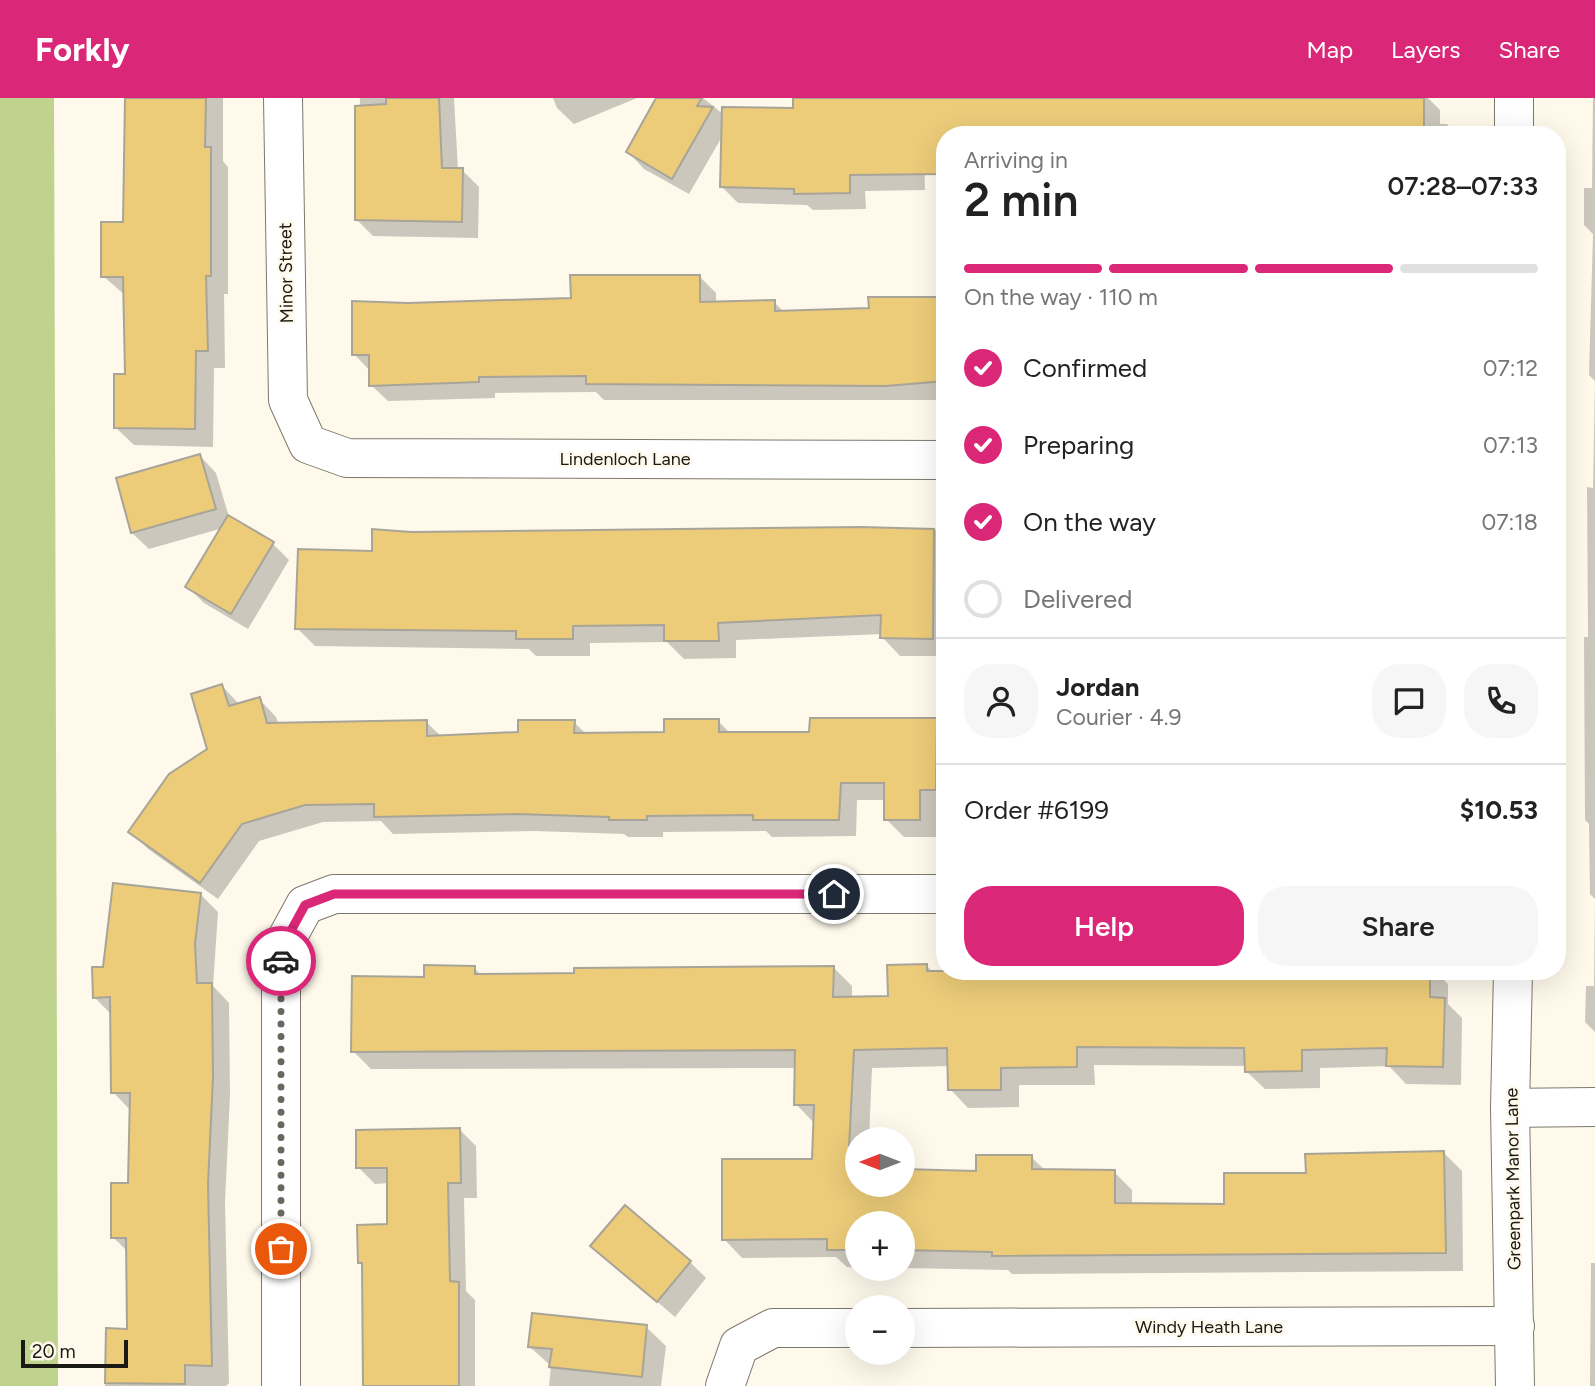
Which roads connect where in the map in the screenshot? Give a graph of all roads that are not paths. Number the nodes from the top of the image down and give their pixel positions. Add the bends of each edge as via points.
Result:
1 (283, 98) edge
2 (1514, 98) edge
3 (1514, 126) edge
4 (308, 444) joint
5 (936, 460) edge
6 (936, 894) edge
7 (1513, 980) edge
8 (1595, 1107) edge
9 (1510, 1108) junction
10 (1515, 1326) junction
11 (845, 1328) edge
12 (915, 1328) edge
13 (281, 1386) edge
14 (725, 1386) edge
15 (1515, 1386) edge

1 - 4 street, Minor Street via 288,400
2 - 3 street
4 - 5 street, Lindenloch Lane via 346,458
6 - 13 street via 334,894 305,905 281,949
7 - 9 street, Greenpark Manor Lane
8 - 9 street
9 - 10 street, Greenpark Manor Lane
10 - 12 street, Windy Heath Lane
10 - 15 street, Greenpark Manor Lane
11 - 14 street via 773,1328 739,1346

